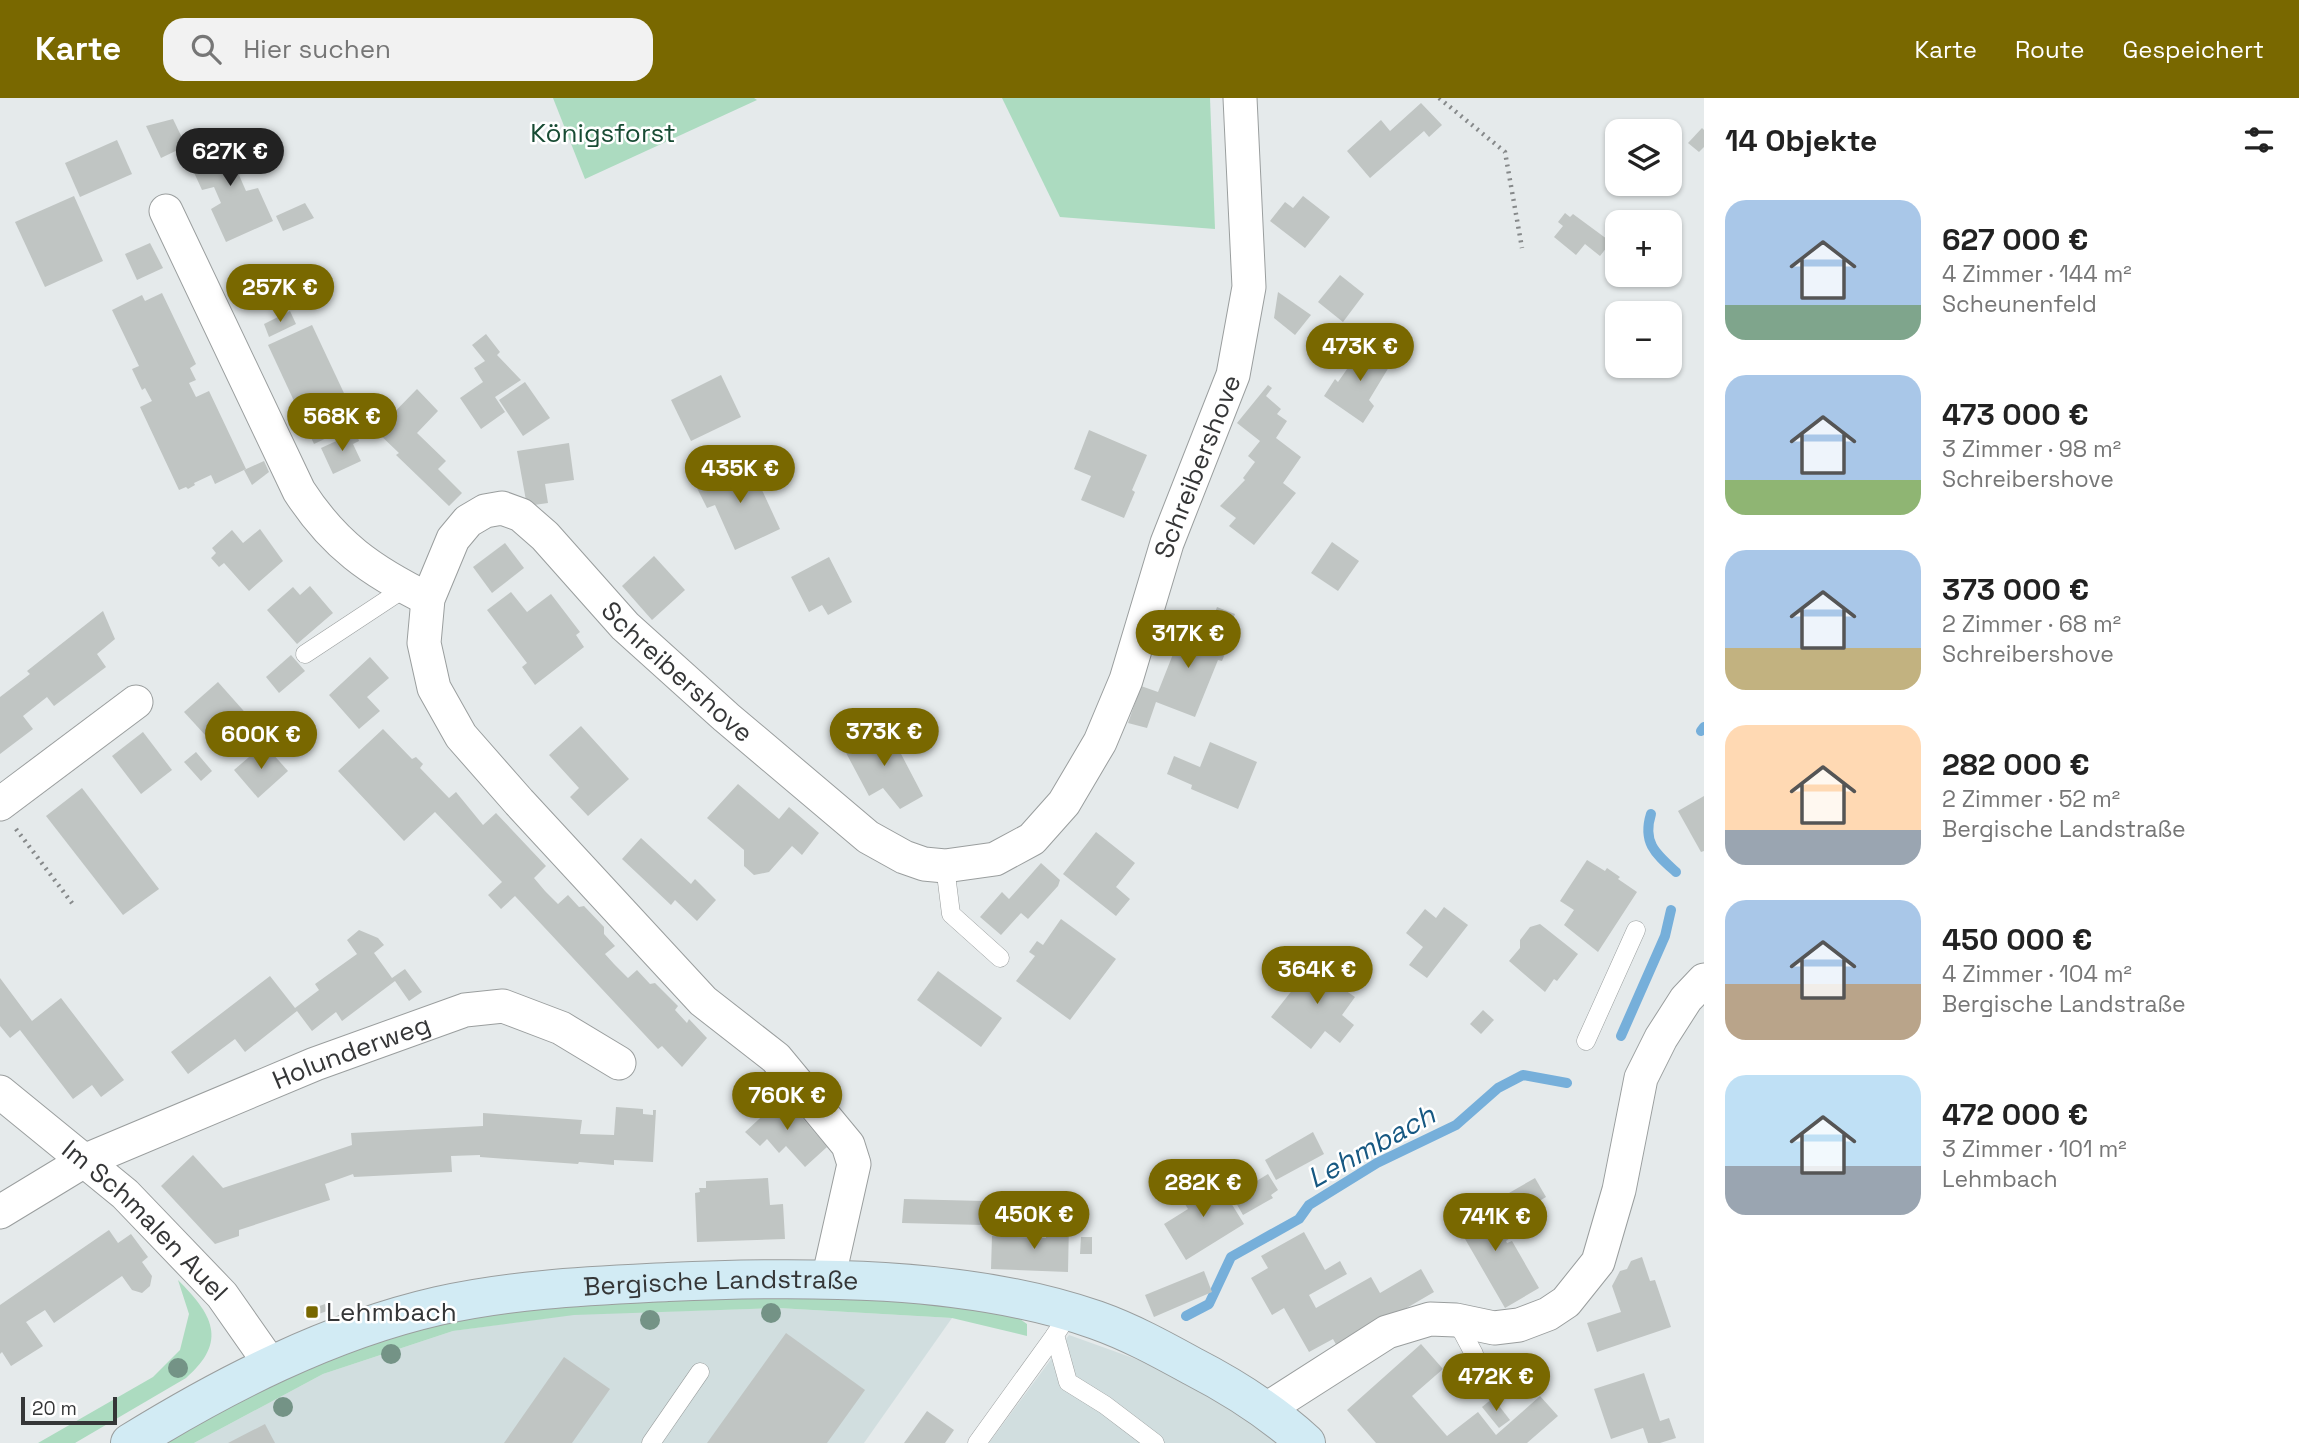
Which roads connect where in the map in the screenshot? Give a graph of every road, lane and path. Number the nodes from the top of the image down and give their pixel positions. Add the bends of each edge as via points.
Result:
1 (1240, 98) edge
2 (1439, 98) edge
3 (166, 211) dead end
4 (1522, 248) dead end
5 (417, 594) junction
6 (305, 654) dead end
7 (136, 702) dead end
8 (4, 811) edge
9 (945, 866) junction
10 (75, 907) dead end
11 (1636, 930) dead end
12 (1000, 958) dead end
13 (1704, 980) edge
14 (1586, 1041) dead end
15 (619, 1063) dead end
16 (0, 1093) edge
17 (84, 1161) junction
18 (0, 1212) edge
19 (828, 1280) junction
20 (1456, 1320) junction
21 (1062, 1324) junction
22 (271, 1365) junction
23 (700, 1371) dead end
24 (1479, 1373) dead end
25 (1265, 1409) junction
26 (130, 1443) edge
27 (652, 1443) edge
28 (977, 1443) edge
29 (1155, 1443) edge
30 (1306, 1443) edge

1 - 9 street, Schreibershove via 1249,287 1233,375 1167,543 1126,680 1100,741 1065,803 1032,839 995,859
2 - 4 path via 1505,152
3 - 5 street via 299,491 333,537 379,574
5 - 6 lane
5 - 9 street, Schreibershove via 468,521 502,508 521,515 625,626 868,837 904,857
5 - 19 street, Schreibershove via 434,688 461,736 703,1001 776,1058 848,1145 854,1164
7 - 8 street
8 - 10 path
9 - 12 lane via 951,914
11 - 14 lane
13 - 20 street via 1686,999 1641,1078 1619,1190 1598,1262 1566,1302 1548,1314 1494,1328
15 - 17 street, Holunderweg via 561,1028 503,1006 465,1010 315,1064
16 - 17 street, Im Schmalen Auel
17 - 18 street, Holunderweg
17 - 22 street, Im Schmalen Auel via 125,1194 222,1295
19 - 21 main road, Bergische Landstraße via 974,1291 1027,1300
19 - 22 main road, Bergische Landstraße via 572,1287 480,1298 382,1321
20 - 24 lane
20 - 25 street via 1430,1319 1387,1332
21 - 25 main road, Bergische Landstraße via 1126,1332 1220,1380
21 - 28 lane
21 - 29 lane via 1068,1382
22 - 26 main road, Bergische Landstraße
23 - 27 lane
25 - 30 main road, Bergische Landstraße

